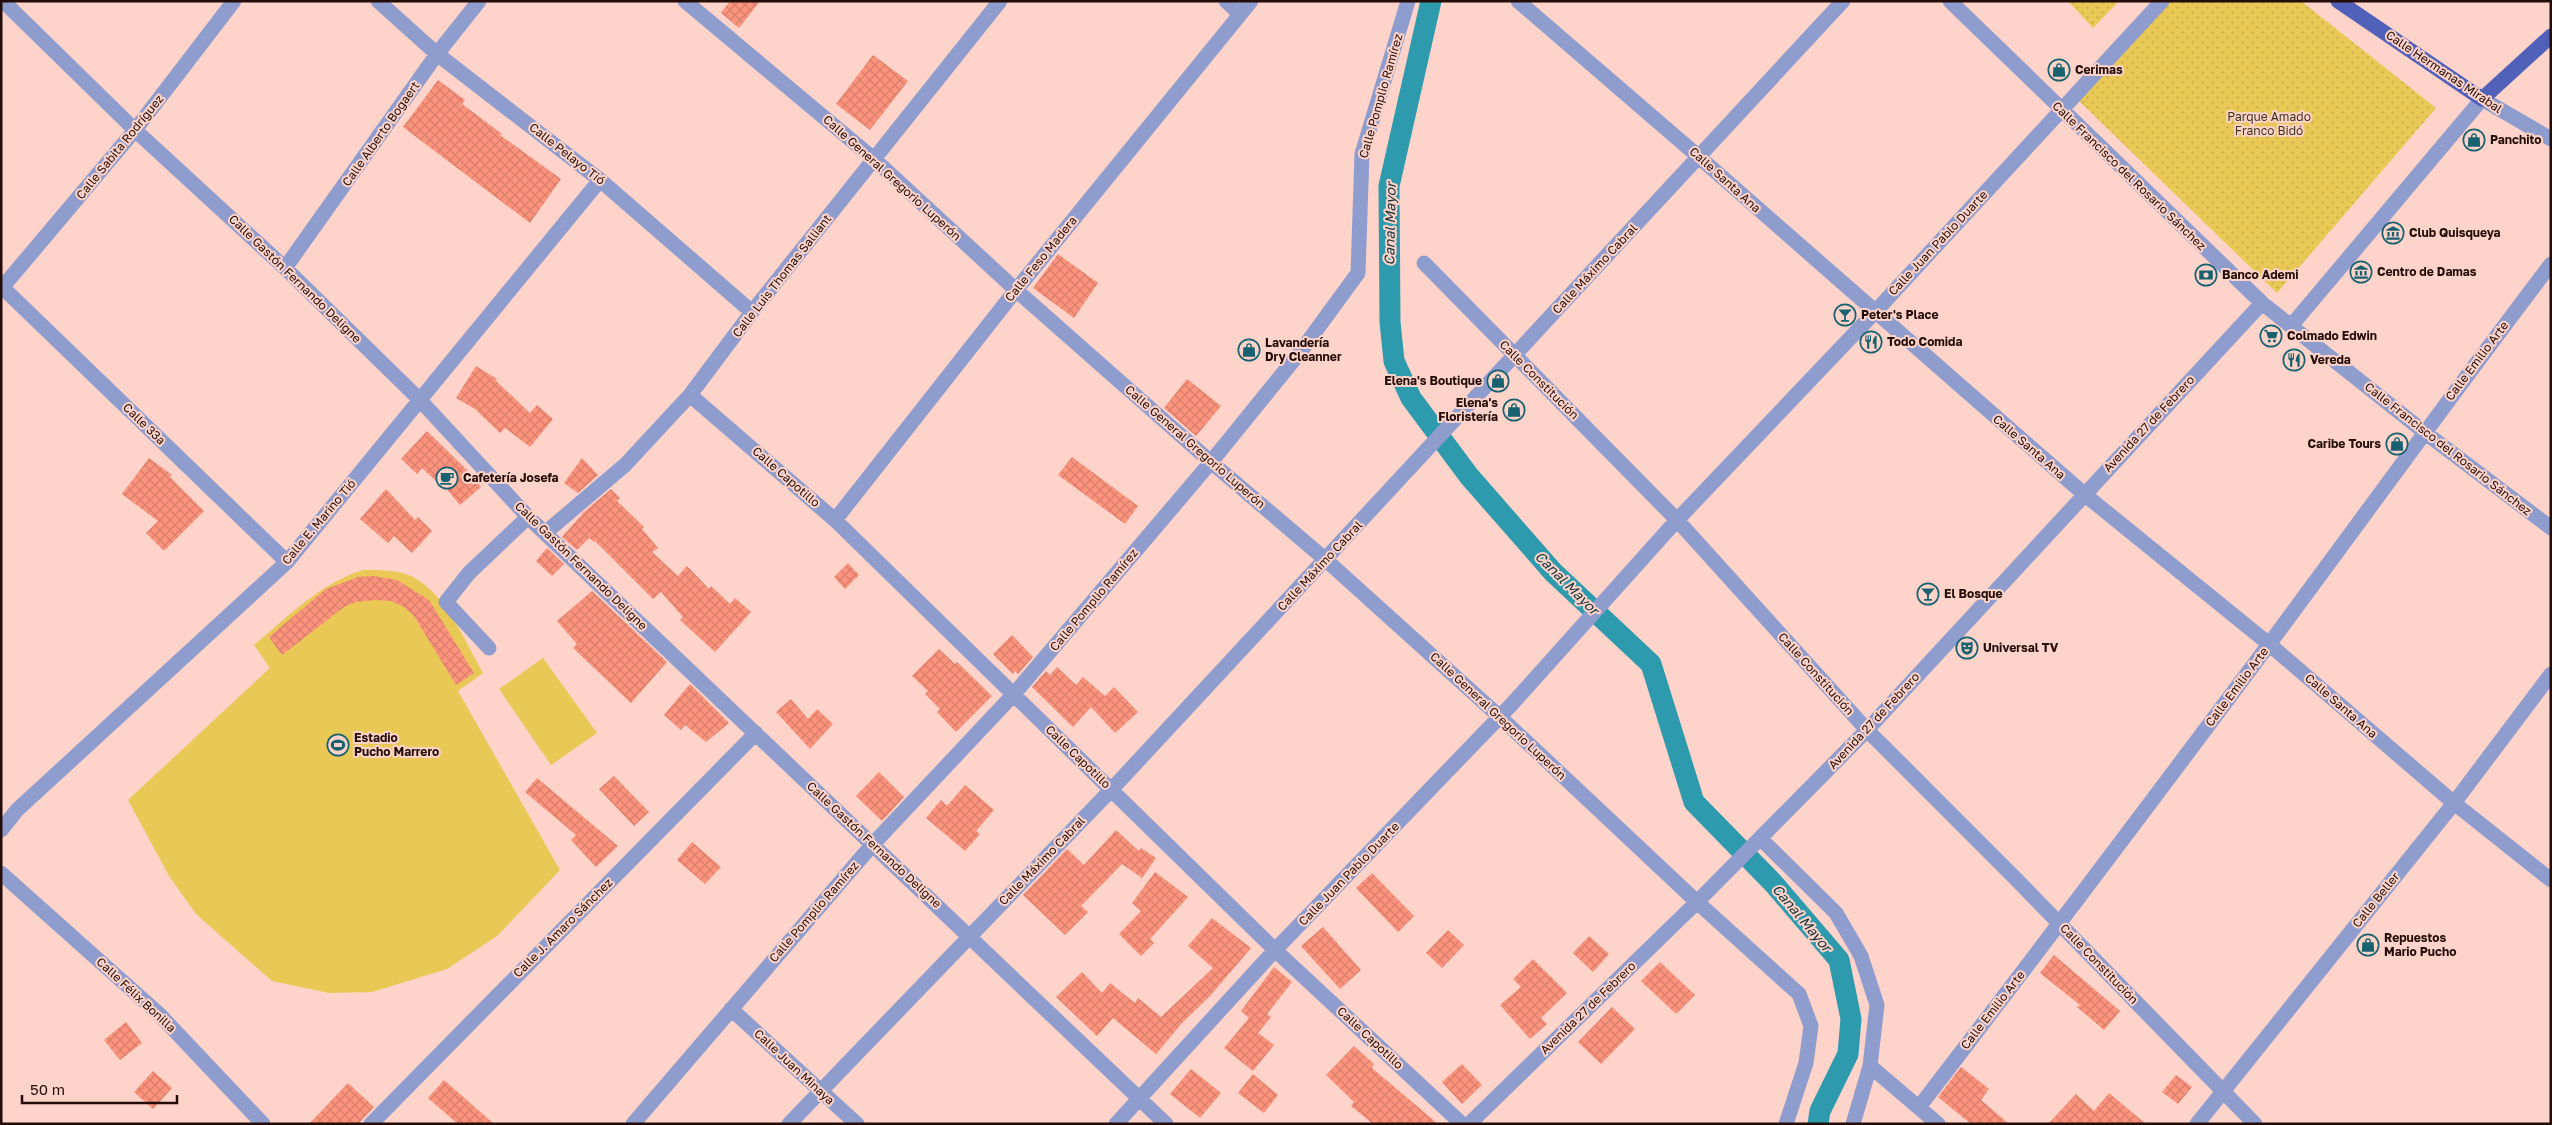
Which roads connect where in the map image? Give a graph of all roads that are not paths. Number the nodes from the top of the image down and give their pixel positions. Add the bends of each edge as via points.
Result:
1 (3, 1) edge
2 (234, 1) edge
3 (378, 1) edge
4 (479, 1) edge
5 (685, 1) edge
6 (1226, 1) edge
7 (1250, 1) edge
8 (1408, 1) edge
9 (1518, 1) edge
10 (1843, 1) edge
11 (1950, 1) edge
12 (2162, 1) edge
13 (998, 2) edge
14 (2347, 4) edge
15 (1240, 14) junction
16 (2551, 36) edge
17 (437, 54) junction
18 (2482, 99) junction
19 (2061, 110) junction
20 (135, 130) junction
21 (2551, 140) edge
22 (1699, 157) junction
23 (875, 160) junction
24 (600, 180) junction
25 (1424, 263) dead end
26 (2551, 264) edge
27 (285, 268) junction
28 (2, 288) edge
29 (1016, 290) junction
30 (2262, 303) junction
31 (752, 312) junction
32 (1874, 313) junction
33 (2291, 326) junction
34 (1515, 356) junction
35 (690, 394) junction
36 (419, 399) junction
37 (2424, 431) junction
38 (1211, 462) junction
39 (2084, 494) junction
40 (528, 517) junction
41 (835, 520) junction
42 (1677, 520) junction
43 (2551, 528) edge
44 (544, 533) junction
45 (1326, 560) junction
46 (287, 562) junction
47 (2269, 644) junction
48 (489, 648) dead end
49 (2551, 674) edge
50 (1014, 694) junction
51 (1500, 717) junction
52 (1867, 730) junction
53 (756, 733) junction
54 (1111, 790) junction
55 (2454, 803) junction
56 (1, 830) edge
57 (1758, 840) junction
58 (873, 844) junction
59 (1, 873) edge
60 (2551, 880) edge
61 (1697, 902) junction
62 (2059, 924) junction
63 (970, 935) junction
64 (1275, 950) junction
65 (731, 1009) junction
66 (1870, 1066) junction
67 (821, 1092) junction
68 (2223, 1092) junction
69 (1139, 1099) junction
70 (1919, 1107) junction
71 (262, 1124) edge
72 (371, 1124) edge
73 (633, 1124) edge
74 (789, 1124) edge
75 (857, 1124) edge
76 (1116, 1124) edge
77 (1166, 1124) edge
78 (1462, 1124) edge
79 (1469, 1124) edge
80 (1786, 1124) edge
81 (1853, 1124) edge
82 (1938, 1124) edge
83 (2196, 1124) edge
84 (2255, 1124) edge

1 - 20 street, Calle Gastón Fernando Deligne
2 - 20 street, Calle Sabita Rodríguez
3 - 17 street, Calle Pelayo Tió
4 - 17 street, Calle Alberto Bogaert
5 - 23 street, Calle General Gregorio Luperón
6 - 15 street
7 - 15 street, Calle Feso Madera
8 - 38 street, Calle Pomplio Ramírez via 1362,154 1358,273 1301,351
9 - 22 street, Calle Santa Ana
10 - 22 street, Calle Máximo Cabral
11 - 19 street, Calle Francisco del Rosario Sánchez
12 - 19 street, Calle Juan Pablo Duarte
13 - 23 street, Calle Luis Thomas Salliant
14 - 18 main road, Calle Hermanas Mirabal
15 - 29 street, Calle Feso Madera
16 - 18 main road
17 - 24 street, Calle Pelayo Tió
17 - 27 street, Calle Alberto Bogaert
18 - 21 street, Calle Hermanas Mirabal
18 - 33 street
19 - 30 street, Calle Francisco del Rosario Sánchez
19 - 32 street, Calle Juan Pablo Duarte
20 - 27 street, Calle Gastón Fernando Deligne
20 - 28 street, Calle Sabita Rodríguez
22 - 32 street, Calle Santa Ana
22 - 34 street, Calle Máximo Cabral
23 - 29 street, Calle General Gregorio Luperón
23 - 31 street, Calle Luis Thomas Salliant
24 - 31 street, Calle Pelayo Tió
24 - 36 street, Calle E. Marino Tió
25 - 34 street, Calle Constitución
26 - 37 street, Calle Emilio Arte
27 - 36 street, Calle Gastón Fernando Deligne
28 - 46 street, Calle 33ª
29 - 38 street, Calle General Gregorio Luperón
29 - 41 street, Calle Feso Madera
30 - 33 street, Calle Francisco del Rosario Sánchez
30 - 39 street, Avenida 27 de Febrero
31 - 35 street, Calle Luis Thomas Salliant
32 - 39 street, Calle Santa Ana
32 - 42 street, Calle Juan Pablo Duarte
33 - 37 street, Calle Francisco del Rosario Sánchez
34 - 42 street, Calle Constitución
34 - 45 street, Calle Máximo Cabral
35 - 41 street, Calle Capotillo
35 - 44 street, Calle Luis Thomas Salliant via 625,465
36 - 40 street, Calle Gastón Fernando Deligne
36 - 46 street, Calle E. Marino Tió
37 - 43 street, Calle Francisco del Rosario Sánchez
37 - 47 street, Calle Emilio Arte
38 - 45 street, Calle General Gregorio Luperón
38 - 50 street, Calle Pomplio Ramírez
39 - 47 street, Calle Santa Ana
39 - 52 street, Avenida 27 de Febrero
40 - 44 street, Calle Gastón Fernando Deligne
40 - 48 street via 469,573 446,602
41 - 50 street, Calle Capotillo
42 - 51 street, Calle Juan Pablo Duarte
42 - 52 street, Calle Constitución
44 - 53 street, Calle Gastón Fernando Deligne
45 - 51 street, Calle General Gregorio Luperón
45 - 54 street, Calle Máximo Cabral
46 - 56 street, Calle E. Marino Tió via 130,704 17,810
47 - 55 street, Calle Santa Ana
47 - 62 street, Calle Emilio Arte
49 - 55 street, Calle Beller
50 - 54 street, Calle Capotillo
50 - 58 street, Calle Pomplio Ramírez
51 - 61 street, Calle General Gregorio Luperón
51 - 64 street, Calle Juan Pablo Duarte
52 - 57 street, Avenida 27 de Febrero
52 - 62 street, Calle Constitución
53 - 58 street, Calle Gastón Fernando Deligne
53 - 72 street, Calle J. Amaro Sánchez
54 - 63 street, Calle Máximo Cabral
54 - 64 street, Calle Capotillo
55 - 60 street, Calle Santa Ana
55 - 68 street, Calle Beller
57 - 61 street, Avenida 27 de Febrero
57 - 66 street via 1836,912 1861,956 1877,1006
58 - 63 street, Calle Gastón Fernando Deligne
58 - 65 street, Calle Pomplio Ramírez
59 - 71 street, Calle Félix Bonilla via 159,1014
61 - 79 street, Avenida 27 de Febrero
61 - 80 street via 1800,994 1811,1026 1806,1063
62 - 68 street, Calle Constitución
62 - 70 street, Calle Emilio Arte
63 - 67 street, Calle Máximo Cabral
63 - 69 street, Calle Gastón Fernando Deligne
64 - 69 street, Calle Juan Pablo Duarte
64 - 78 street, Calle Capotillo
65 - 67 street, Calle Juan Minaya
65 - 73 street, Calle Pomplio Ramírez
66 - 70 street
66 - 81 street
67 - 74 street, Calle Máximo Cabral
67 - 75 street, Calle Juan Minaya
68 - 83 street, Calle Beller
68 - 84 street, Calle Constitución
69 - 76 street, Calle Juan Pablo Duarte
69 - 77 street, Calle Gastón Fernando Deligne
70 - 82 street

